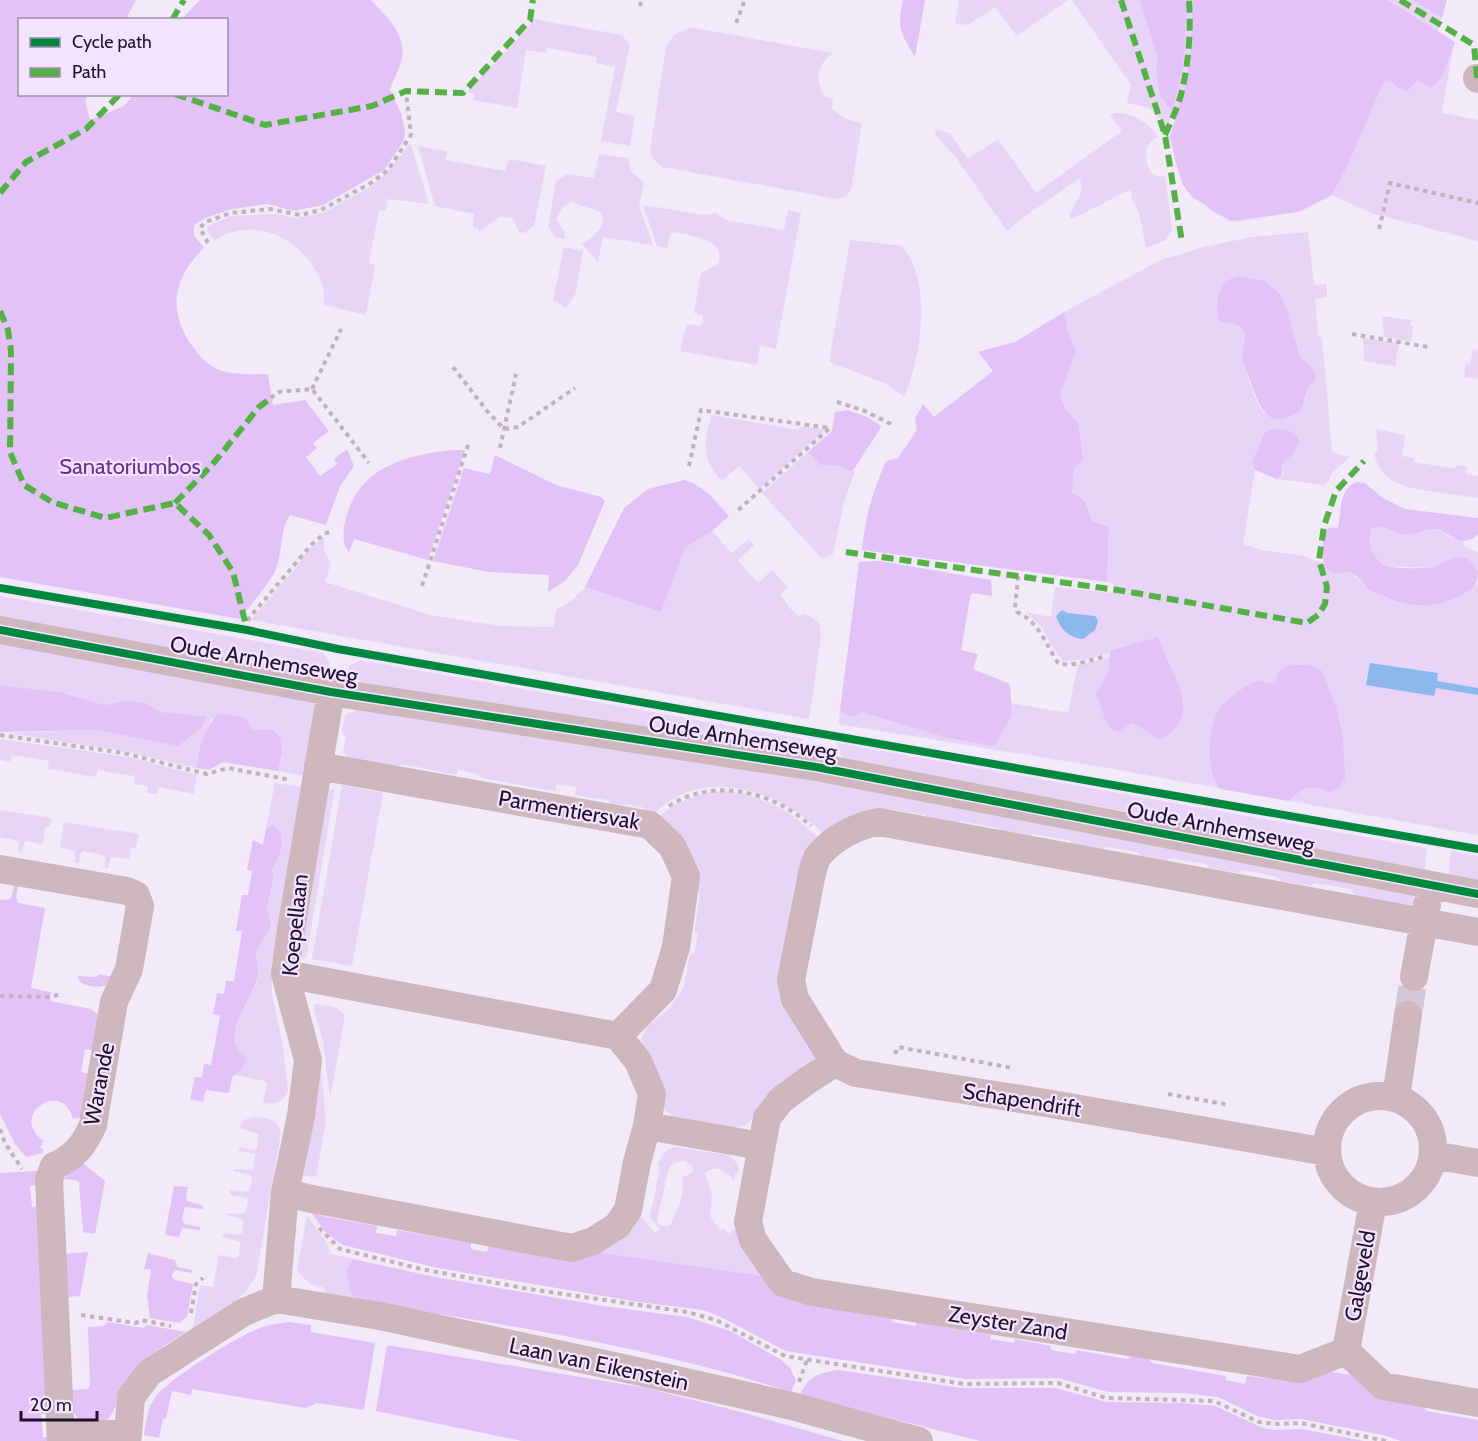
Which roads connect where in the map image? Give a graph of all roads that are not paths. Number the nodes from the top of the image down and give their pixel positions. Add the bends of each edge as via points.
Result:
1 (0, 630) edge
2 (331, 692) junction
3 (317, 775) junction
4 (0, 868) edge
5 (1430, 885) junction
6 (1478, 894) edge
7 (1424, 923) junction
8 (1478, 933) edge
9 (285, 974) junction
10 (1414, 977) tunnel mouth
11 (1407, 1015) tunnel mouth
12 (618, 1036) junction
13 (835, 1064) junction
14 (1396, 1098) junction
15 (647, 1126) junction
16 (761, 1146) junction
17 (1327, 1152) junction
18 (1433, 1155) junction
19 (1478, 1163) edge
20 (296, 1195) junction
21 (1373, 1202) junction
22 (276, 1299) junction
23 (1346, 1351) junction
24 (1478, 1404) edge
25 (61, 1438) edge
26 (127, 1438) edge
27 (919, 1441) edge

1 - 2 street, Oude Arnhemseweg
2 - 3 street, Koepellaan
2 - 5 street, Oude Arnhemseweg via 816,767
3 - 9 street, Koepellaan
3 - 12 street, Parmentiersvak via 649,825 672,846 686,876 676,947 663,990
4 - 25 street, Warande via 127,891 136,895 140,906 129,969 114,1002 93,1125 85,1142 68,1160 54,1166 49,1179
5 - 6 street, Oude Arnhemseweg
5 - 7 street
7 - 8 street
7 - 10 street
7 - 13 street via 879,822 863,824 818,857 791,980 795,999
9 - 12 street
9 - 20 street, Koepellaan via 308,1060
11 - 14 street
12 - 15 street via 638,1060 652,1094
13 - 16 street via 781,1100 767,1118
13 - 17 street, Schapendrift via 856,1073
14 - 17 street via 1379,1095 1347,1106 1328,1134
14 - 18 street via 1413,1106 1425,1120 1432,1137
15 - 16 street
15 - 20 street via 628,1210 617,1226 572,1248
16 - 23 street, Zeyster Zand via 748,1222 753,1240 783,1282 812,1292 1300,1369
17 - 21 street via 1341,1185
18 - 19 street
18 - 21 street via 1419,1185 1390,1201
20 - 22 street, Koepellaan
21 - 23 street, Galgeveld
22 - 26 street via 244,1312 149,1373 131,1397
22 - 27 street, Laan van Eikenstein via 623,1368 792,1406
23 - 24 street via 1383,1386
25 - 26 street

